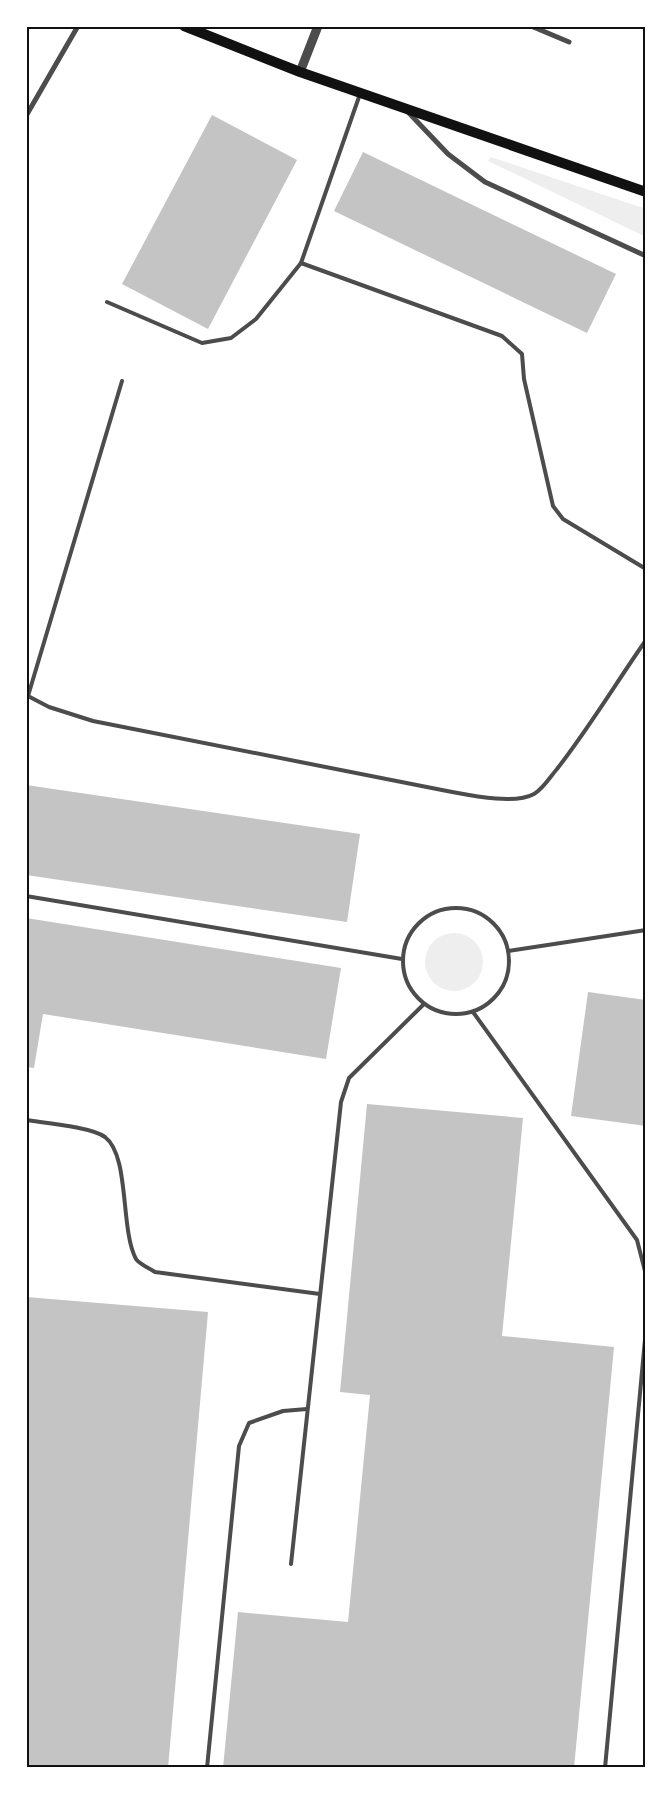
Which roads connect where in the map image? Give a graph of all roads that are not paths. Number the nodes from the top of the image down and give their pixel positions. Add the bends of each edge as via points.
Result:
1 (78, 26) edge
2 (184, 26) edge
3 (318, 26) edge
4 (531, 26) edge
5 (569, 42) dead end
6 (300, 72) junction
7 (360, 94) junction
8 (404, 108) junction
9 (26, 116) edge
10 (646, 192) edge
11 (646, 256) edge
12 (301, 264) junction
13 (107, 302) dead end
14 (122, 381) dead end
15 (646, 569) edge
16 (646, 640) edge
17 (27, 695) edge
18 (26, 896) edge
19 (646, 930) edge
20 (508, 951) junction
21 (402, 958) junction
22 (424, 1004) junction
23 (473, 1012) junction
24 (26, 1120) edge
25 (646, 1275) edge
26 (320, 1294) junction
27 (646, 1329) edge
28 (307, 1409) junction
29 (290, 1564) dead end
30 (207, 1768) edge
31 (605, 1768) edge

1 - 9 street
2 - 6 main road
3 - 6 street
4 - 5 street
6 - 7 main road
7 - 8 main road
7 - 12 lane
8 - 10 main road
8 - 11 street via 448,154 485,182
12 - 13 lane via 256,320 231,338 202,342
12 - 15 lane via 502,336 522,354 524,379 553,506 563,519
14 - 17 lane
16 - 17 lane via 542,788 522,798 455,793 93,721 49,707
18 - 21 lane
19 - 20 lane
20 - 21 lane via 498,928 477,912 452,908 428,916 410,934
20 - 23 lane via 508,976 494,998
21 - 22 lane via 407,984
22 - 23 lane via 447,1014
22 - 26 lane via 349,1078 341,1102
23 - 25 lane via 637,1240
24 - 26 lane via 87,1130 105,1137 118,1156 129,1236 137,1260 154,1272
26 - 28 lane
27 - 31 lane
28 - 29 lane
28 - 30 lane via 282,1411 249,1423 239,1446

